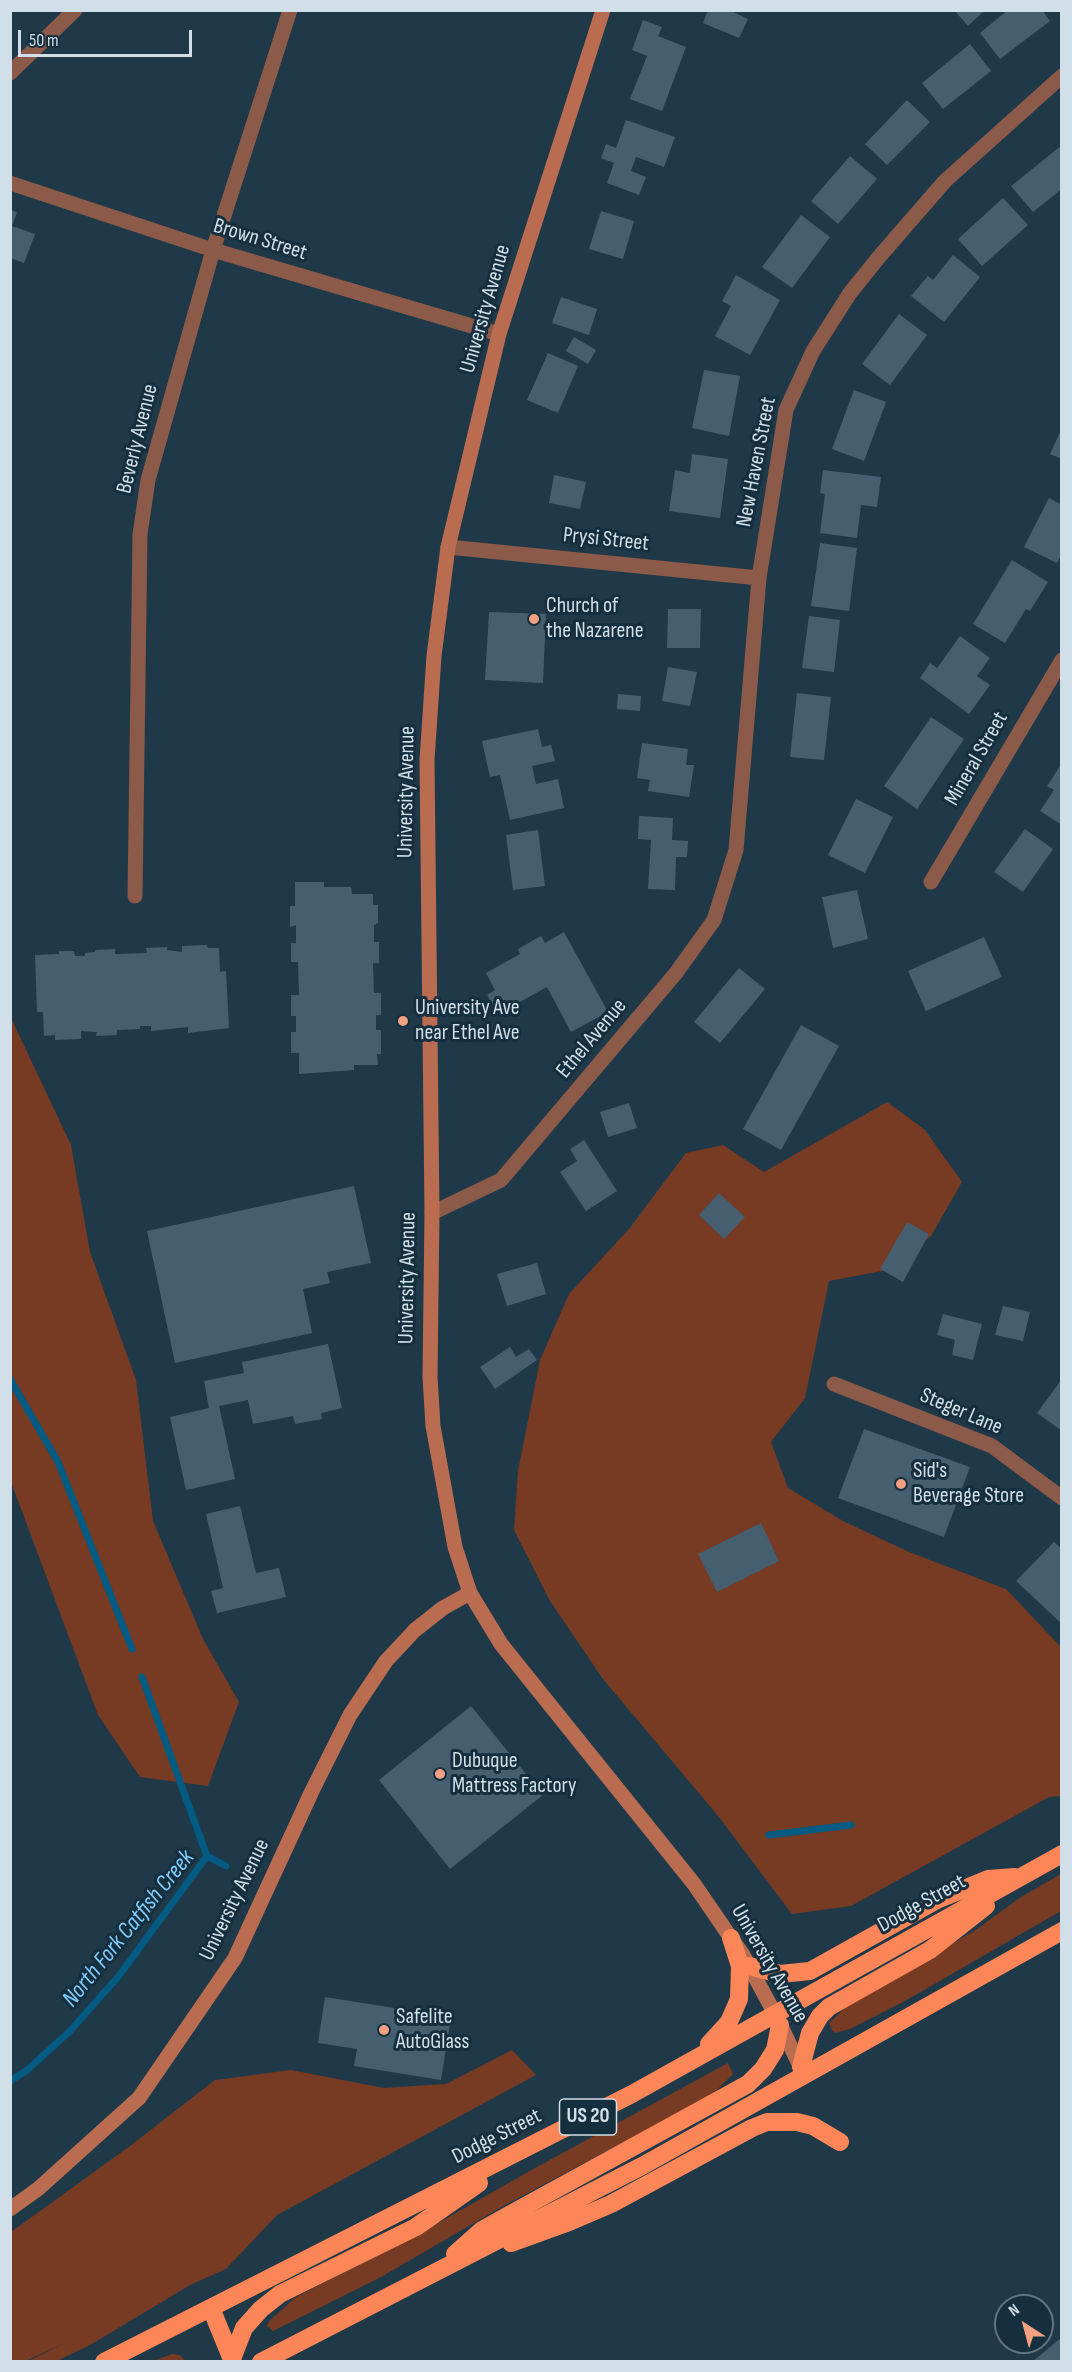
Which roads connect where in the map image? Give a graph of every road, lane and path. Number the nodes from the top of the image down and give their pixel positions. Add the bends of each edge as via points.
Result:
1 (75, 10) edge
2 (290, 10) edge
3 (603, 10) edge
4 (10, 73) edge
5 (1062, 76) edge
6 (10, 183) edge
7 (213, 250) junction
8 (499, 334) junction
9 (448, 547) junction
10 (759, 578) junction
11 (1062, 660) edge
12 (736, 850) joint
13 (931, 882) dead end
14 (135, 896) dead end
15 (432, 1213) junction
16 (834, 1384) dead end
17 (1062, 1498) edge
18 (470, 1593) junction
19 (1062, 1854) edge
20 (1022, 1876) junction
21 (1062, 1931) edge
22 (731, 1938) junction
23 (749, 1966) junction
24 (777, 2019) junction
25 (683, 2066) junction
26 (803, 2071) junction
27 (840, 2142) dead end
28 (535, 2145) junction
29 (10, 2209) edge
30 (463, 2258) junction
31 (430, 2274) junction
32 (211, 2308) junction
33 (232, 2360) edge
34 (104, 2361) edge
35 (261, 2361) edge

1 - 4 street
2 - 7 street, Beverly Avenue
3 - 8 main road, University Avenue
5 - 10 street, New Haven Street via 945,181 850,293 813,351 786,410
6 - 7 street, Brown Street
7 - 8 street, Brown Street
7 - 14 street, Beverly Avenue via 148,480 140,534
8 - 9 main road, University Avenue
9 - 10 street, Prysi Street
9 - 15 main road, University Avenue via 434,656 427,760
10 - 12 street, New Haven Street
11 - 13 street, Mineral Street
12 - 15 street, Ethel Avenue via 714,920 676,973 501,1180
15 - 18 main road, University Avenue via 433,1426 455,1548
16 - 17 street, Steger Lane via 992,1446
18 - 22 main road, University Avenue via 501,1644 694,1884
18 - 29 main road, University Avenue via 415,1630 386,1661 350,1715 235,1958 139,2098 38,2189
19 - 20 highway, Dodge Street / US 20
20 - 23 highway via 988,1879 961,1889 810,1971 780,1974
20 - 24 highway, Dodge Street / US 20
20 - 26 highway via 930,1950 830,2007 810,2033
21 - 26 highway
22 - 23 main road, University Avenue
22 - 25 highway via 740,1966 739,1999 729,2022 714,2040
23 - 24 main road, University Avenue
24 - 25 highway, Dodge Street / US 20
24 - 26 main road, University Avenue
24 - 31 highway via 775,2050 748,2084 482,2230
25 - 28 highway, Dodge Street / US 20
26 - 30 highway via 642,2166
27 - 30 highway via 813,2126 767,2122 569,2223
28 - 32 highway, Dodge Street / US 20
28 - 33 highway via 416,2227 280,2294 244,2328
30 - 31 highway
31 - 35 highway
32 - 33 highway
32 - 34 highway, Dodge Street / US 20

